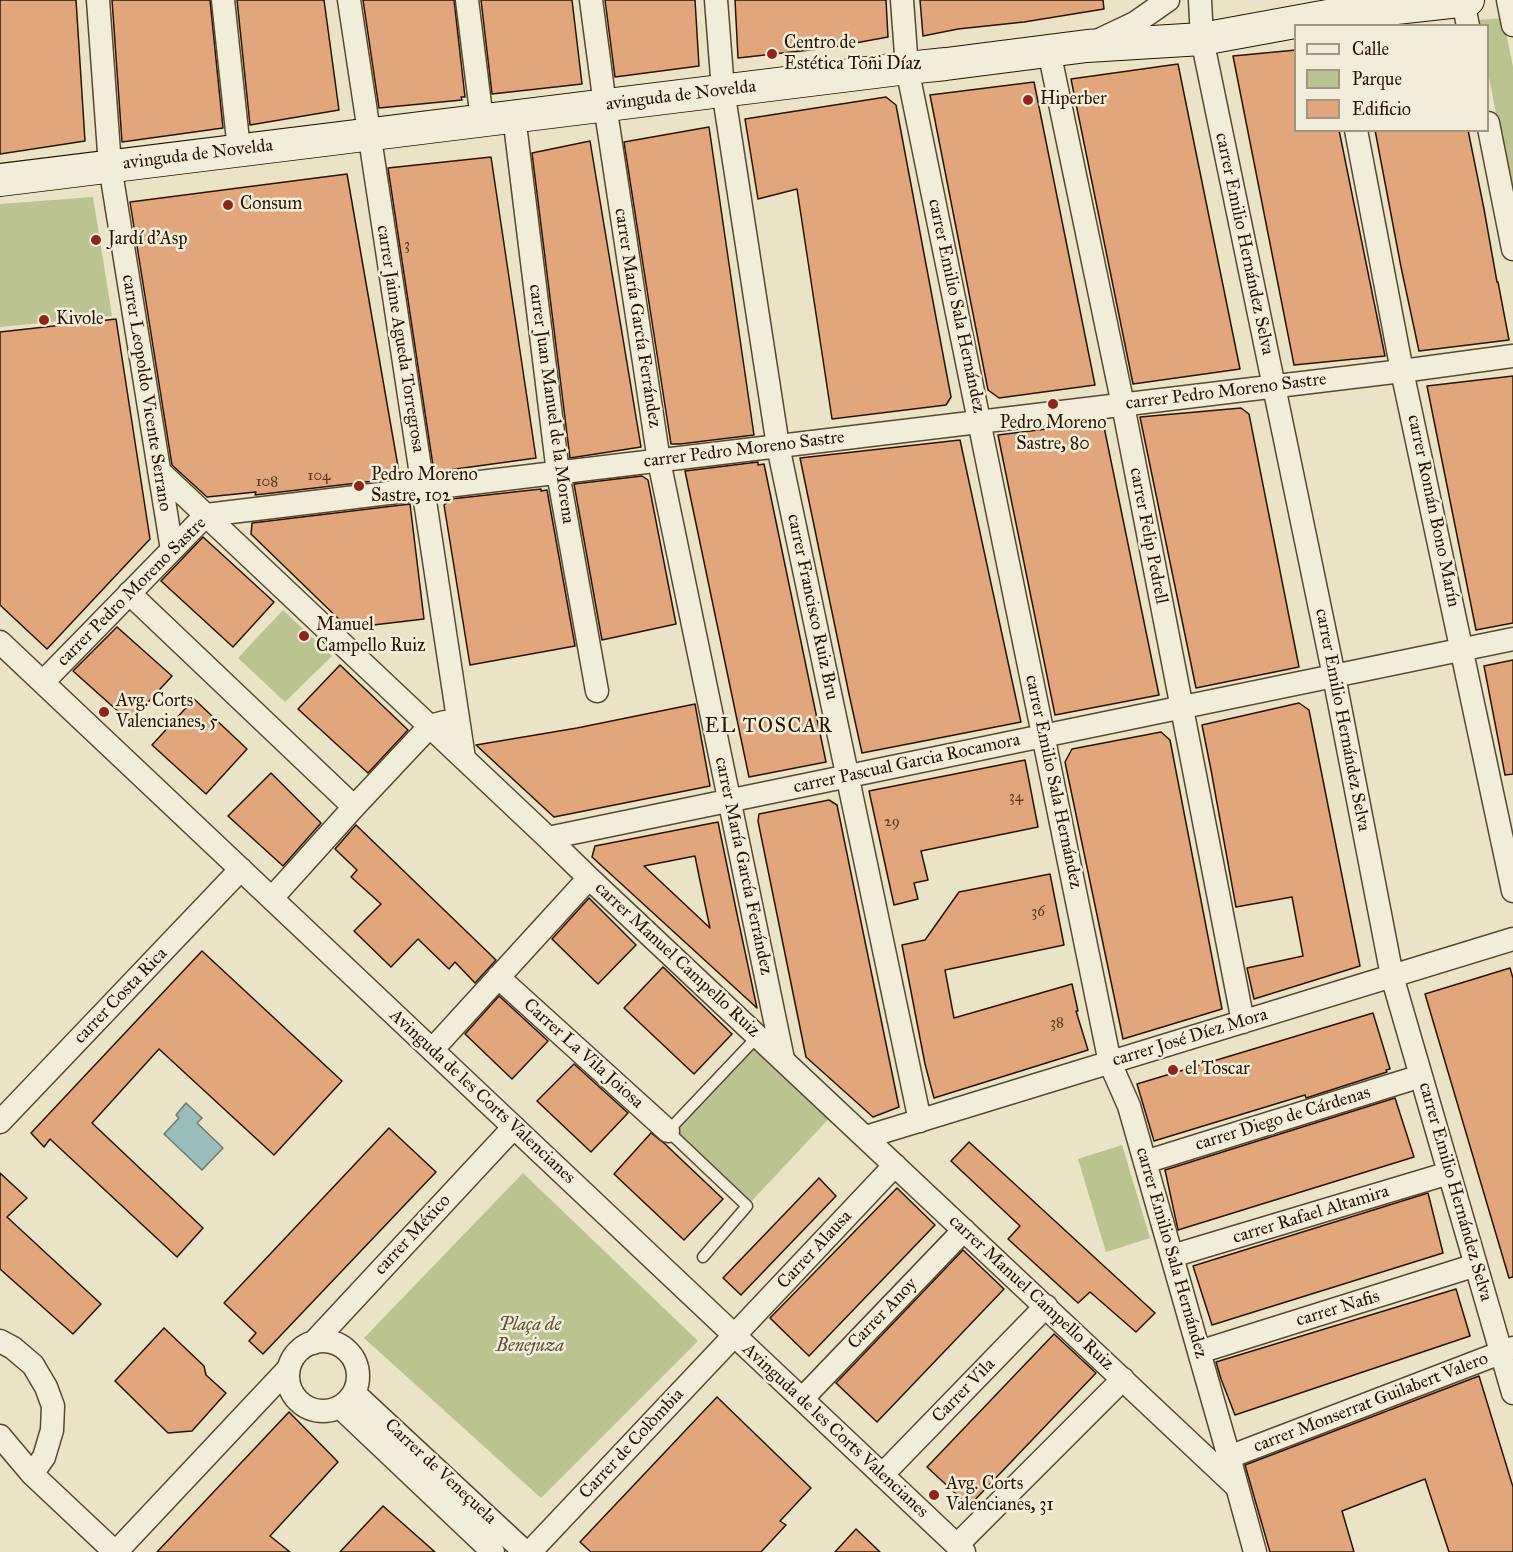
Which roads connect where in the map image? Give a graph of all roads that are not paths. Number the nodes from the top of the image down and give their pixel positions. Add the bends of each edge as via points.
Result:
1 (98, 0) edge
2 (223, 0) edge
3 (349, 0) edge
4 (468, 0) edge
5 (591, 0) edge
6 (716, 0) edge
7 (902, 0) edge
8 (1168, 0) edge
9 (1200, 0) edge
10 (1508, 0) edge
11 (1466, 9) edge
12 (1334, 20) edge
13 (1306, 24) edge
14 (1513, 25) edge
15 (1294, 26) edge
16 (1202, 39) junction
17 (1087, 46) junction
18 (1049, 51) junction
19 (907, 68) junction
20 (723, 90) junction
21 (605, 105) junction
22 (514, 116) junction
23 (482, 120) junction
24 (1489, 128) edge
25 (1356, 132) edge
26 (369, 134) junction
27 (239, 150) junction
28 (110, 166) junction
29 (0, 180) edge
30 (1513, 249) edge
31 (1513, 356) edge
32 (1402, 371) junction
33 (1273, 387) junction
34 (1123, 405) junction
35 (979, 422) junction
36 (778, 446) junction
37 (659, 460) junction
38 (159, 471) junction
39 (558, 473) junction
40 (423, 489) junction
41 (206, 515) junction
42 (172, 550) junction
43 (129, 593) junction
44 (1513, 639) edge
45 (0, 642) edge
46 (1462, 650) junction
47 (1334, 676) junction
48 (43, 682) junction
49 (597, 691) dead end
50 (1182, 708) junction
51 (458, 717) junction
52 (430, 726) junction
53 (1043, 736) junction
54 (464, 758) junction
55 (848, 776) junction
56 (729, 801) junction
57 (354, 807) junction
58 (1504, 808) edge
59 (548, 838) junction
60 (241, 869) junction
61 (589, 878) junction
62 (1513, 891) edge
63 (272, 898) junction
64 (1513, 939) edge
65 (1392, 976) junction
66 (498, 977) junction
67 (1243, 1022) junction
68 (758, 1036) junction
69 (432, 1050) junction
70 (783, 1059) junction
71 (1110, 1063) junction
72 (1421, 1076) junction
73 (920, 1121) junction
74 (0, 1122) edge
75 (514, 1127) junction
76 (668, 1131) junction
77 (866, 1137) junction
78 (1145, 1162) junction
79 (895, 1165) junction
80 (1449, 1173) junction
81 (964, 1230) junction
82 (1172, 1256) junction
83 (703, 1257) dead end
84 (1476, 1265) junction
85 (1046, 1306) junction
86 (735, 1335) junction
87 (0, 1341) edge
88 (313, 1343) junction
89 (1507, 1351) edge
90 (1199, 1352) junction
91 (289, 1368) junction
92 (1123, 1379) junction
93 (1513, 1393) edge
94 (802, 1399) junction
95 (347, 1400) junction
96 (0, 1436) edge
97 (1196, 1448) junction
98 (1227, 1449) junction
99 (32, 1474) junction
100 (882, 1475) junction
101 (1237, 1487) junction
102 (960, 1549) edge
103 (116, 1552) edge
104 (494, 1552) edge
105 (525, 1552) edge
106 (530, 1552) edge
107 (1255, 1552) edge

1 - 28 street, carrer Leopoldo Vicente Serrano
2 - 27 street
3 - 26 street, carrer Jaime Agueda Torregrosa
4 - 23 street
5 - 21 street, carrer María García Ferrández
6 - 20 street, carrer Francisco Ruiz Bru
7 - 19 street, carrer Emilio Sala Hernández
8 - 17 street via 1127,27
9 - 16 street, carrer Emilio Hernández Selva
10 - 14 street
11 - 12 main road, avinguda de Novelda
12 - 13 main road, avinguda de Novelda
15 - 16 main road, avinguda de Novelda
16 - 17 main road, avinguda de Novelda
16 - 33 street, carrer Emilio Hernández Selva
17 - 18 main road, avinguda de Novelda
18 - 19 main road, avinguda de Novelda
18 - 34 street, carrer Felip Pedrell
19 - 20 main road, avinguda de Novelda
19 - 35 street, carrer Emilio Sala Hernández
20 - 21 main road, avinguda de Novelda
20 - 36 street, carrer Francisco Ruiz Bru
21 - 22 main road, avinguda de Novelda
21 - 37 street, carrer María García Ferrández
22 - 23 main road, avinguda de Novelda
22 - 39 street, carrer Juan Manuel de la Morena
23 - 26 main road, avinguda de Novelda
24 - 30 street
25 - 32 street, carrer Román Bono Marín
26 - 27 main road, avinguda de Novelda
26 - 40 street, carrer Jaime Agueda Torregrosa
27 - 28 main road, avinguda de Novelda
28 - 29 main road, avinguda de Novelda
28 - 38 street, carrer Leopoldo Vicente Serrano
31 - 32 street, carrer Pedro Moreno Sastre
32 - 33 street, carrer Pedro Moreno Sastre
32 - 46 street, carrer Román Bono Marín
33 - 34 street, carrer Pedro Moreno Sastre
33 - 47 street, carrer Emilio Hernández Selva
34 - 35 street, carrer Pedro Moreno Sastre
34 - 50 street, carrer Felip Pedrell
35 - 36 street, carrer Pedro Moreno Sastre
35 - 53 street, carrer Emilio Sala Hernández
36 - 37 street, carrer Pedro Moreno Sastre
36 - 55 street, carrer Francisco Ruiz Bru
37 - 39 street, carrer Pedro Moreno Sastre
37 - 56 street, carrer María García Ferrández
38 - 41 street, carrer Manuel Campello Ruiz
38 - 42 street, carrer Leopoldo Vicente Serrano
39 - 40 street, carrer Pedro Moreno Sastre
39 - 49 street, carrer Juan Manuel de la Morena
40 - 41 street, carrer Pedro Moreno Sastre
40 - 51 street, carrer Jaime Agueda Torregrosa
41 - 42 street, carrer Pedro Moreno Sastre
41 - 52 street, carrer Manuel Campello Ruiz
42 - 43 street, carrer Pedro Moreno Sastre
43 - 48 street, carrer Pedro Moreno Sastre
43 - 57 street
44 - 46 street, carrer Pascual Garcia Rocamora
45 - 48 street, Avinguda de les Corts Valencianes
46 - 47 street, carrer Pascual Garcia Rocamora
46 - 58 street, carrer Román Bono Marín
47 - 50 street, carrer Pascual Garcia Rocamora
47 - 65 street, carrer Emilio Hernández Selva
48 - 60 street, Avinguda de les Corts Valencianes
50 - 53 street, carrer Pascual Garcia Rocamora
50 - 67 street, carrer Felip Pedrell
51 - 52 street
51 - 54 street, carrer Jaime Agueda Torregrosa
52 - 54 street, carrer Manuel Campello Ruiz
52 - 57 street
53 - 55 street, carrer Pascual Garcia Rocamora
53 - 71 street, carrer Emilio Sala Hernández
54 - 59 street, carrer Manuel Campello Ruiz
55 - 56 street, carrer Pascual Garcia Rocamora
55 - 73 street, carrer Francisco Ruiz Bru
56 - 59 street, carrer Pascual Garcia Rocamora
56 - 70 street, carrer María García Ferrández
57 - 63 street
58 - 62 street, carrer Román Bono Marín
59 - 61 street, carrer Manuel Campello Ruiz
60 - 63 street, Avinguda de les Corts Valencianes
60 - 74 street, carrer Costa Rica
61 - 66 street
61 - 68 street, carrer Manuel Campello Ruiz
63 - 69 street, Avinguda de les Corts Valencianes
64 - 65 street, carrer José Díez Mora
65 - 67 street, carrer José Díez Mora
65 - 72 street, carrer Emilio Hernández Selva
66 - 69 street
66 - 76 street, Carrer La Vila Joiosa
67 - 71 street, carrer José Díez Mora
68 - 70 street, carrer Manuel Campello Ruiz
68 - 76 lane
69 - 75 street, Avinguda de les Corts Valencianes
70 - 77 street, carrer Manuel Campello Ruiz
71 - 73 street, carrer José Díez Mora
71 - 78 street, carrer Emilio Sala Hernández via 1129,1107
72 - 78 street, carrer Diego de Cárdenas
72 - 80 street, carrer Emilio Hernández Selva
73 - 77 street, carrer José Díez Mora
75 - 86 street, Avinguda de les Corts Valencianes
75 - 88 street, carrer México
76 - 83 lane, Carrer La Vila Joiosa via 747,1206
77 - 79 street, carrer Manuel Campello Ruiz
78 - 82 street, carrer Emilio Sala Hernández
79 - 81 street, carrer Manuel Campello Ruiz
79 - 86 street, Carrer Alausa
80 - 82 street, carrer Rafael Altamira
80 - 84 street, carrer Emilio Hernández Selva
81 - 85 street, carrer Manuel Campello Ruiz
81 - 94 street, Carrer Anoy
82 - 90 street, carrer Emilio Sala Hernández
84 - 89 street, carrer Emilio Hernández Selva
84 - 90 street, carrer Nafis
85 - 92 street, carrer Manuel Campello Ruiz
85 - 100 street, Carrer Vila
86 - 94 street, Avinguda de les Corts Valencianes
86 - 106 street, Carrer de Colòmbia
87 - 99 street via 33,1365 53,1406 52,1430 44,1457
88 - 91 street via 298,1351
88 - 95 street via 331,1342 351,1355 358,1383
89 - 93 street, carrer Emilio Hernández Selva
89 - 98 street, carrer Monserrat Guilabert Valero
90 - 98 street, carrer Emilio Sala Hernández
91 - 95 street via 293,1395 315,1411 328,1411
91 - 103 street
92 - 97 street, carrer Manuel Campello Ruiz
92 - 102 street via 1097,1411
94 - 100 street, Avinguda de les Corts Valencianes
95 - 104 street, Carrer de Veneçuela
95 - 105 street, Carrer de Veneçuela
96 - 99 street
97 - 98 street
97 - 101 street, carrer Manuel Campello Ruiz
98 - 101 street, carrer Emilio Sala Hernández
99 - 103 street
100 - 102 street, Avinguda de les Corts Valencianes
101 - 107 street, carrer Emilio Sala Hernández

